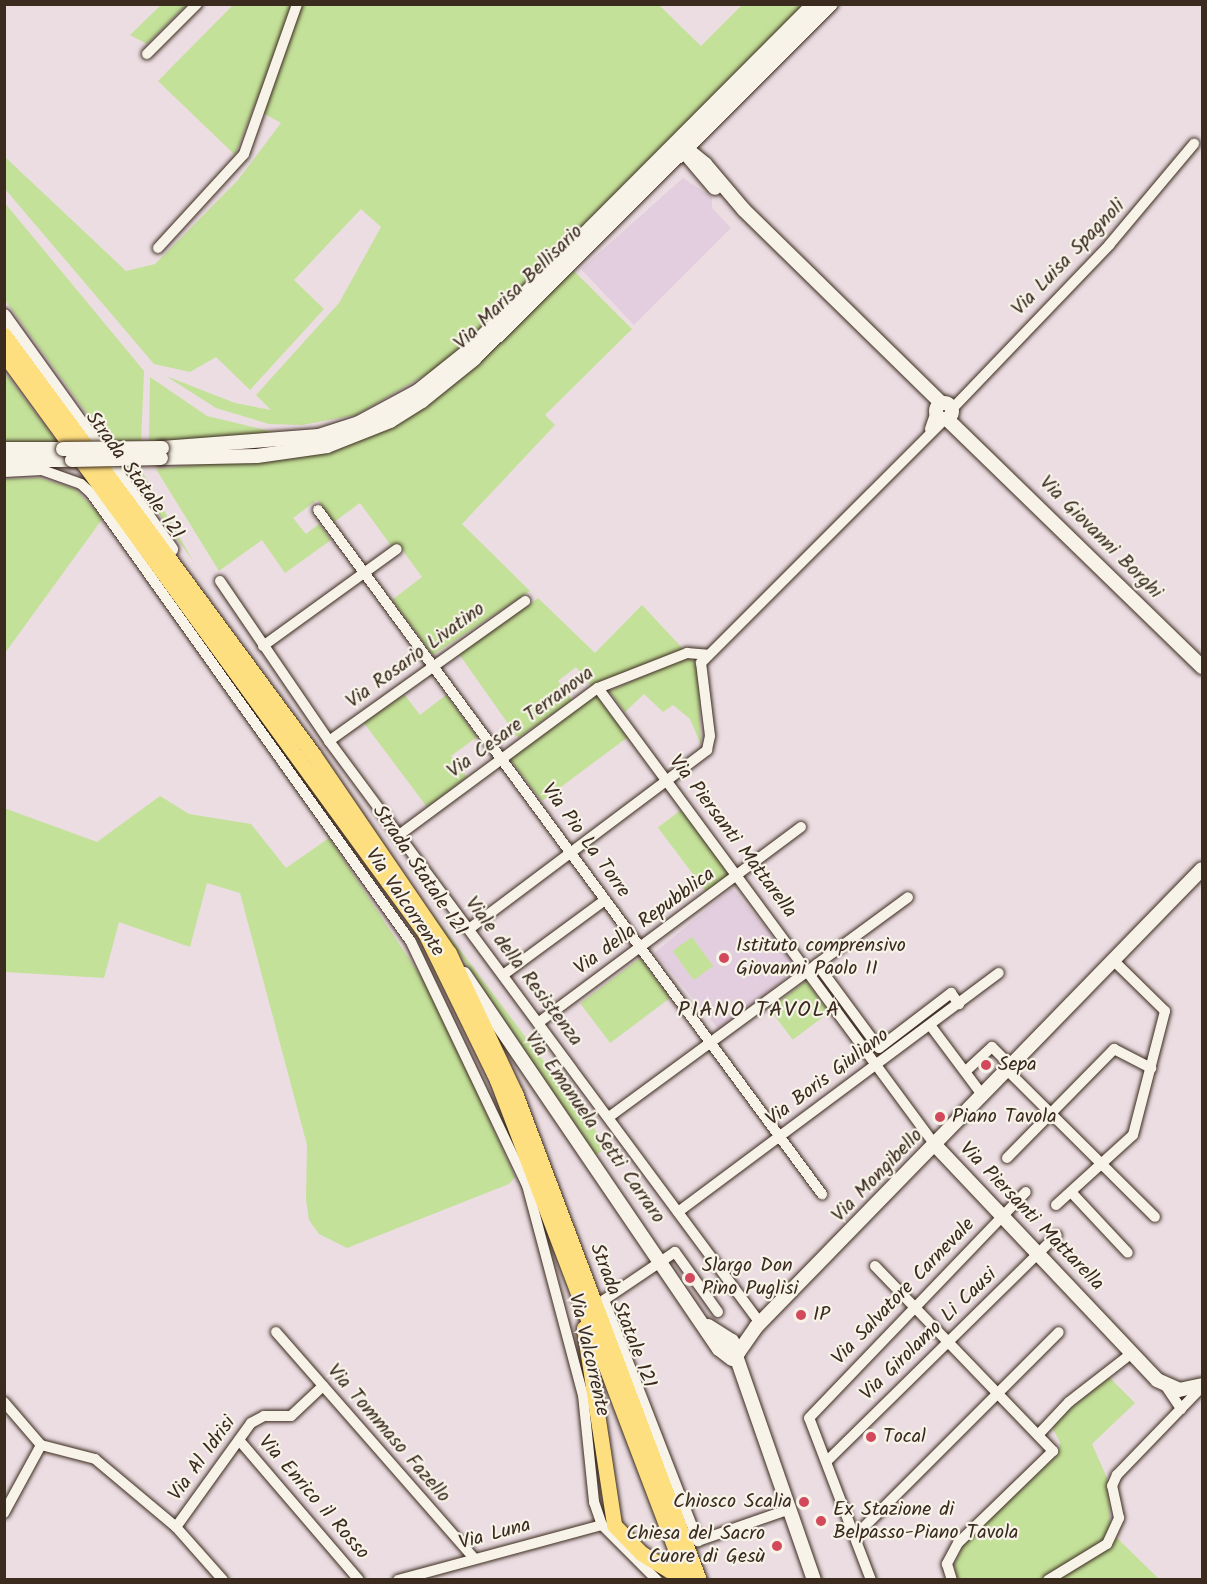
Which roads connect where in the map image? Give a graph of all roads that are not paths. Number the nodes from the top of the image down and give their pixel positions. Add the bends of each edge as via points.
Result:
1 (197, 4) edge
2 (297, 4) edge
3 (814, 4) edge
4 (831, 4) edge
5 (772, 46) junction
6 (147, 54) dead end
7 (711, 124) junction
8 (1194, 144) dead end
9 (685, 151) junction
10 (666, 153) junction
11 (702, 169) junction
12 (659, 178) junction
13 (158, 248) dead end
14 (4, 316) edge
15 (4, 335) edge
16 (4, 354) edge
17 (4, 367) edge
18 (944, 411) junction
19 (4, 449) edge
20 (161, 453) junction
21 (68, 454) junction
22 (4, 460) edge
23 (86, 466) junction
24 (4, 472) edge
25 (318, 510) dead end
26 (397, 549) dead end
27 (364, 573) junction
28 (220, 581) dead end
29 (525, 601) dead end
30 (263, 646) junction
31 (708, 655) junction
32 (246, 664) junction
33 (433, 666) junction
34 (1203, 666) edge
35 (598, 688) junction
36 (329, 741) junction
37 (501, 758) junction
38 (666, 782) junction
39 (801, 827) dead end
40 (399, 835) junction
41 (571, 854) junction
42 (1203, 869) edge
43 (738, 876) junction
44 (908, 897) dead end
45 (605, 900) junction
46 (469, 929) junction
47 (642, 948) junction
48 (449, 953) junction
49 (1113, 960) junction
50 (812, 968) junction
51 (999, 974) dead end
52 (503, 975) junction
53 (959, 1004) junction
54 (538, 1023) junction
55 (930, 1025) junction
56 (712, 1042) junction
57 (877, 1064) junction
58 (1151, 1068) junction
59 (1010, 1069) junction
60 (967, 1070) junction
61 (983, 1096) junction
62 (1051, 1114) junction
63 (609, 1117) junction
64 (780, 1137) junction
65 (935, 1144) junction
66 (1007, 1158) dead end
67 (1102, 1164) junction
68 (1026, 1192) dead end
69 (1071, 1192) junction
70 (822, 1194) dead end
71 (1056, 1205) dead end
72 (678, 1212) junction
73 (1003, 1215) junction
74 (1155, 1217) dead end
75 (1058, 1235) dead end
76 (561, 1244) junction
77 (1039, 1252) junction
78 (1128, 1253) dead end
79 (661, 1259) junction
80 (875, 1266) dead end
81 (914, 1307) junction
82 (717, 1312) dead end
83 (758, 1325) junction
84 (276, 1332) dead end
85 (1059, 1332) dead end
86 (947, 1342) junction
87 (728, 1349) junction
88 (1132, 1353) junction
89 (1165, 1385) junction
90 (323, 1386) junction
91 (1203, 1386) edge
92 (997, 1394) junction
93 (4, 1402) edge
94 (1182, 1409) junction
95 (1038, 1435) junction
96 (238, 1440) junction
97 (40, 1445) junction
98 (827, 1461) junction
99 (787, 1510) junction
100 (4, 1513) edge
101 (602, 1525) junction
102 (176, 1527) junction
103 (855, 1536) junction
104 (474, 1558) junction
105 (683, 1578) edge
106 (223, 1580) edge
107 (359, 1580) edge
108 (398, 1580) edge
109 (657, 1580) edge
110 (699, 1580) edge
111 (814, 1580) edge
112 (871, 1580) edge
113 (952, 1580) edge
114 (1048, 1580) edge

1 - 6 street
2 - 13 street via 243,154
3 - 5 street, Via Marisa Bellisario
4 - 7 street, Via Marisa Bellisario
5 - 9 street via 689,135
5 - 10 street, Via Marisa Bellisario
7 - 9 street, Via Marisa Bellisario
7 - 11 street via 702,152
8 - 18 street, Via Luisa Spagnoli via 1110,244
9 - 10 street
9 - 11 street
9 - 12 street, Via Marisa Bellisario
10 - 20 street, Via Marisa Bellisario via 468,351 384,411 288,442
11 - 12 street via 682,170
11 - 18 street, Via Giovanni Borghi
12 - 20 street, Via Marisa Bellisario via 474,359 390,421 292,452
14 - 32 street via 213,608
15 - 32 main road, Strada Statale 121
16 - 23 main road, Strada Statale 121
17 - 23 street via 60,441
18 - 31 street via 930,430
18 - 34 street, Via Giovanni Borghi
19 - 21 street
20 - 21 street, bridge
21 - 22 street
23 - 76 main road, Strada Statale 121 via 425,933 479,1038
24 - 101 street, Via Valcorrente via 42,470 81,484 91,493 411,942 526,1185 583,1395 592,1478
25 - 27 street, Via Pio La Torre
26 - 27 street
27 - 30 street
27 - 33 street, Via Pio La Torre
28 - 30 street, Viale della Resistenza
29 - 33 street, Via Rosario Livatino
30 - 36 street, Viale della Resistenza
31 - 35 street, Via Cesare Terranova via 687,654
31 - 38 street via 701,663 710,743
32 - 48 main road, Strada Statale 121 via 416,898
33 - 36 street, Via Rosario Livatino
33 - 37 street, Via Pio La Torre
35 - 37 street, Via Cesare Terranova
35 - 38 street, Via Piersanti Mattarella
36 - 40 street, Viale della Resistenza
37 - 40 street, Via Cesare Terranova
37 - 41 street, Via Pio La Torre
38 - 41 street
38 - 43 street, Via Piersanti Mattarella
39 - 43 street, Via della Repubblica
40 - 46 street, Viale della Resistenza
41 - 45 street, Via Pio La Torre
41 - 46 street
42 - 49 street, Via Mongibello
43 - 47 street, Via della Repubblica
43 - 50 street, Via Piersanti Mattarella
44 - 50 street
45 - 47 street, Via Pio La Torre
45 - 52 street
46 - 52 street, Viale della Resistenza
47 - 54 street, Via della Repubblica
47 - 56 street, Via Pio La Torre
48 - 79 street, Via Emanuela Setti Carraro
48 - 110 main road, Strada Statale 121 via 515,1093
49 - 58 street via 1165,1011
49 - 59 street, Via Mongibello
50 - 53 street via 879,1048 951,993
50 - 56 street
50 - 57 street, Via Piersanti Mattarella
51 - 53 street, Via Boris Giuliano
52 - 54 street, Viale della Resistenza
53 - 55 street, Via Boris Giuliano
54 - 63 street, Viale della Resistenza
55 - 57 street, Via Boris Giuliano
55 - 60 street
56 - 63 street
56 - 64 street, Via Pio La Torre
57 - 64 street, Via Boris Giuliano
57 - 65 street, Via Piersanti Mattarella
58 - 62 street via 1114,1049
58 - 67 street via 1133,1135
59 - 60 street via 992,1047
59 - 61 street, Via Mongibello
59 - 62 street
60 - 61 street
61 - 65 street, Via Mongibello
62 - 66 street
62 - 67 street
63 - 72 street, Viale della Resistenza
64 - 70 street, Via Pio La Torre
64 - 72 street, Via Boris Giuliano
65 - 73 street, Via Piersanti Mattarella
65 - 83 street, Via Mongibello
67 - 69 street
67 - 74 street
68 - 73 street, Via Salvatore Carnevale
69 - 71 street
69 - 78 street
72 - 83 street, Viale della Resistenza
73 - 77 street, Via Piersanti Mattarella
73 - 81 street, Via Salvatore Carnevale
75 - 77 street, Via Girolamo Li Causi
76 - 105 main road, Strada Statale 121
76 - 105 main road via 562,1269 587,1336 610,1516 626,1541
77 - 86 street, Via Girolamo Li Causi
77 - 88 street, Via Piersanti Mattarella
79 - 82 street via 675,1252
79 - 87 street, Via Emanuela Setti Carraro
79 - 99 street via 604,1300 698,1542
80 - 81 street
81 - 86 street
81 - 98 street, Via Salvatore Carnevale via 809,1418
83 - 87 street
84 - 90 street, Via Tommaso Fazello
85 - 92 street
86 - 92 street
86 - 98 street, Via Girolamo Li Causi
87 - 99 street
88 - 89 street, Via Piersanti Mattarella
88 - 95 street via 1068,1402
89 - 91 street via 1188,1390
89 - 94 street
90 - 96 street, Via Al Idrisi via 291,1416 258,1417
90 - 104 street, Via Tommaso Fazello
91 - 94 street
92 - 95 street
92 - 103 street
93 - 97 street
94 - 114 street via 1117,1475 1112,1486 1119,1518 1107,1544
95 - 113 street via 1053,1451 958,1543 947,1564
96 - 102 street, Via Al Idrisi
96 - 107 street, Via Enrico il Rosso
97 - 100 street
97 - 102 street via 95,1459
98 - 103 street
99 - 111 street
101 - 104 street, Via Luna
101 - 109 street
102 - 106 street
103 - 112 street
104 - 108 street, Via Luna

